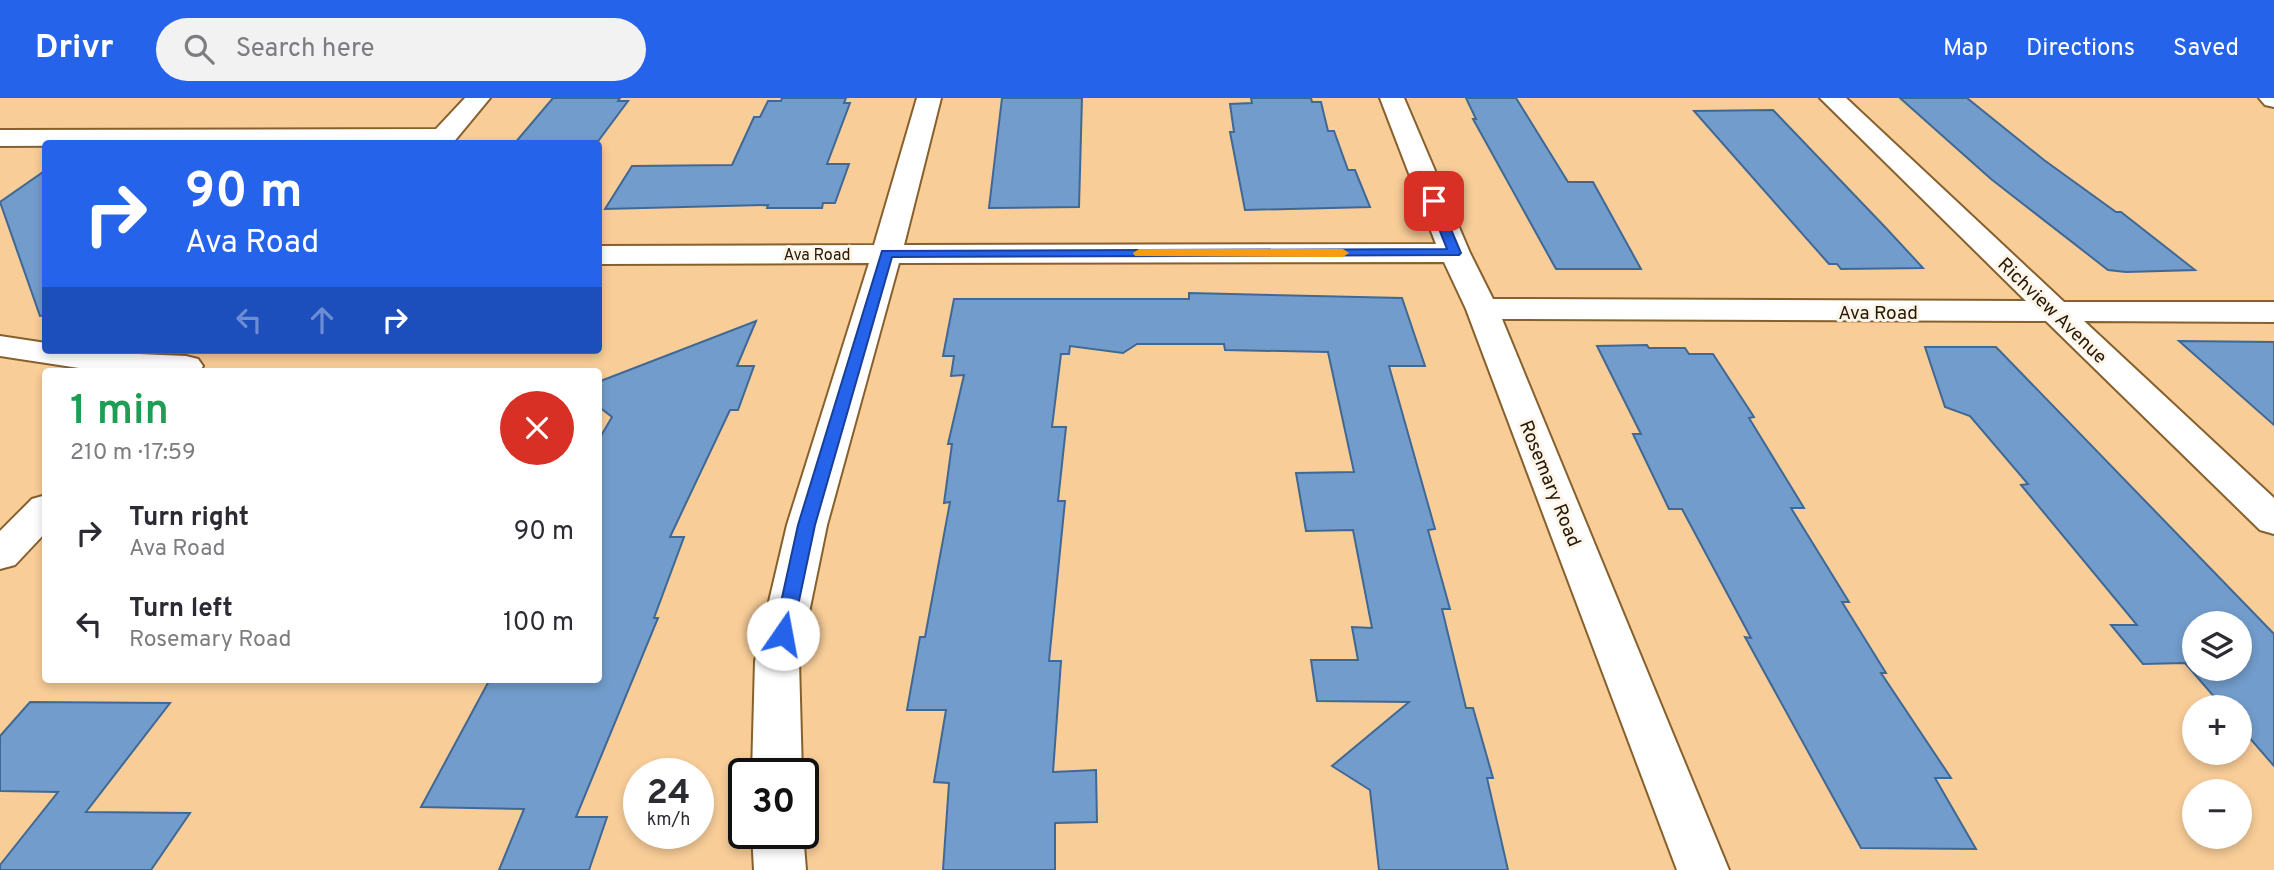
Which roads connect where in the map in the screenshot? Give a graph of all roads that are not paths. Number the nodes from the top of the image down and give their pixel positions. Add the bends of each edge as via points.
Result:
1 (478, 98) edge
2 (929, 98) edge
3 (1392, 98) edge
4 (1832, 98) edge
5 (0, 138) edge
6 (440, 140) edge
7 (1455, 253) junction
8 (887, 254) junction
9 (602, 255) edge
10 (1482, 309) junction
11 (2274, 312) edge
12 (2057, 313) junction
13 (0, 346) edge
14 (42, 352) edge
15 (53, 354) edge
16 (192, 362) edge
17 (42, 512) edge
18 (2274, 521) edge
19 (0, 555) edge
20 (778, 758) edge
21 (779, 849) edge
22 (780, 870) edge
23 (1703, 870) edge

1 - 6 street
2 - 8 street
3 - 7 street, Rosemary Road
4 - 12 street, Richview Avenue
5 - 6 street
7 - 8 street, Ava Road
7 - 10 street, Rosemary Road
8 - 9 street, Ava Road
8 - 20 street via 807,525 777,661
10 - 12 street, Ava Road
10 - 23 street, Rosemary Road
11 - 12 street, Ava Road
12 - 18 street, Richview Avenue
13 - 14 street
15 - 16 street via 92,360
17 - 19 street
21 - 22 street

